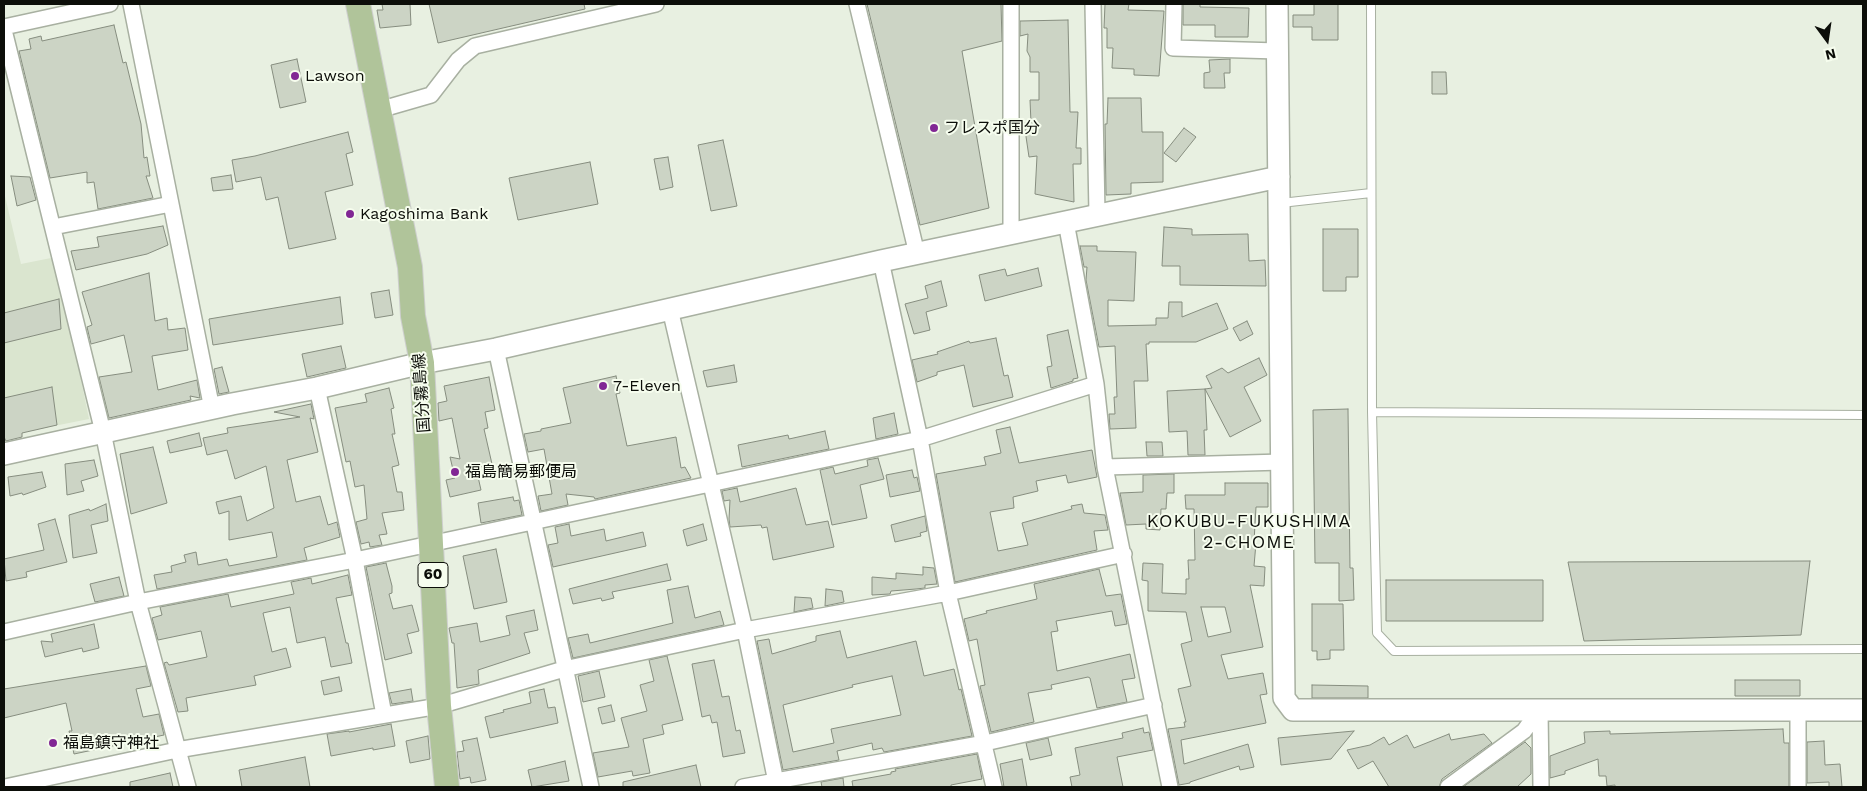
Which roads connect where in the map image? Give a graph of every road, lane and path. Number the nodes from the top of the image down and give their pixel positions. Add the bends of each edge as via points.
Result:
1 (110, 4) edge
2 (131, 4) edge
3 (358, 4) edge
4 (656, 4) edge
5 (857, 4) edge
6 (1011, 4) edge
7 (1093, 4) edge
8 (1174, 4) edge
9 (1277, 4) edge
10 (1371, 4) edge
11 (89, 6) edge
12 (4, 28) edge
13 (1278, 51) junction
14 (379, 110) junction
15 (1279, 177) junction
16 (1371, 193) junction
17 (1280, 203) junction
18 (171, 204) junction
19 (1097, 214) junction
20 (1066, 222) junction
21 (53, 227) junction
22 (1011, 234) junction
23 (917, 254) junction
24 (881, 261) junction
25 (670, 309) junction
26 (496, 349) junction
27 (422, 363) junction
28 (1096, 384) junction
29 (317, 388) junction
30 (212, 409) junction
31 (1372, 412) junction
32 (1863, 415) edge
33 (103, 432) junction
34 (920, 439) junction
35 (4, 454) edge
36 (1282, 462) junction
37 (1106, 467) junction
38 (711, 483) junction
39 (534, 521) junction
40 (431, 544) junction
41 (1124, 554) junction
42 (355, 560) junction
43 (948, 594) junction
44 (138, 602) junction
45 (745, 630) junction
46 (4, 632) edge
47 (1863, 649) edge
48 (564, 669) junction
49 (1154, 705) junction
50 (439, 706) junction
51 (1540, 709) junction
52 (1863, 710) edge
53 (1798, 711) junction
54 (384, 716) junction
55 (985, 743) junction
56 (177, 750) junction
57 (776, 784) edge
58 (5, 787) edge
59 (188, 787) edge
60 (447, 787) edge
61 (591, 787) edge
62 (744, 787) edge
63 (994, 787) edge
64 (1170, 787) edge
65 (1448, 787) edge
66 (1541, 787) edge
67 (1798, 787) edge

1 - 11 street
2 - 18 street
3 - 14 main road, 国分霧島線 / 60
4 - 14 street via 475,46 458,60 431,95
5 - 23 street
6 - 22 street
7 - 19 street
8 - 13 street via 1173,48
9 - 13 street
10 - 16 lane
11 - 12 street
12 - 21 street
13 - 15 street
14 - 27 main road, 国分霧島線 / 60 via 410,267 413,316
15 - 17 street
15 - 19 street
16 - 17 lane
16 - 31 lane
17 - 36 street
18 - 21 street
18 - 30 street
19 - 20 street
20 - 22 street
20 - 28 street
21 - 33 street
22 - 23 street
23 - 24 street
24 - 25 street
24 - 34 street
25 - 26 street
25 - 38 street
26 - 27 street
26 - 39 street
27 - 29 street
27 - 40 main road, 国分霧島線 / 60
28 - 34 street
28 - 37 street
29 - 30 street
29 - 42 street
30 - 33 street
31 - 32 lane
31 - 47 lane via 1377,633 1394,651
33 - 35 street
33 - 44 street
34 - 38 street
34 - 43 street
36 - 37 street
36 - 51 street via 1284,698 1293,710
37 - 41 street
38 - 39 street
38 - 45 street
39 - 40 street
39 - 48 street
40 - 42 street
40 - 50 main road, 国分霧島線 / 60
41 - 43 street
41 - 49 street
42 - 44 street
42 - 54 street
43 - 45 street
43 - 55 street
44 - 46 street
44 - 56 street
45 - 48 street
45 - 57 street
48 - 50 street
48 - 61 street
49 - 55 street
49 - 64 street
50 - 54 street
50 - 60 main road, 国分霧島線 / 60
51 - 53 street
51 - 65 street via 1524,731
51 - 66 street
52 - 53 street
53 - 67 street
54 - 56 street
55 - 57 street
55 - 63 street
56 - 58 street
56 - 59 street
57 - 62 street

